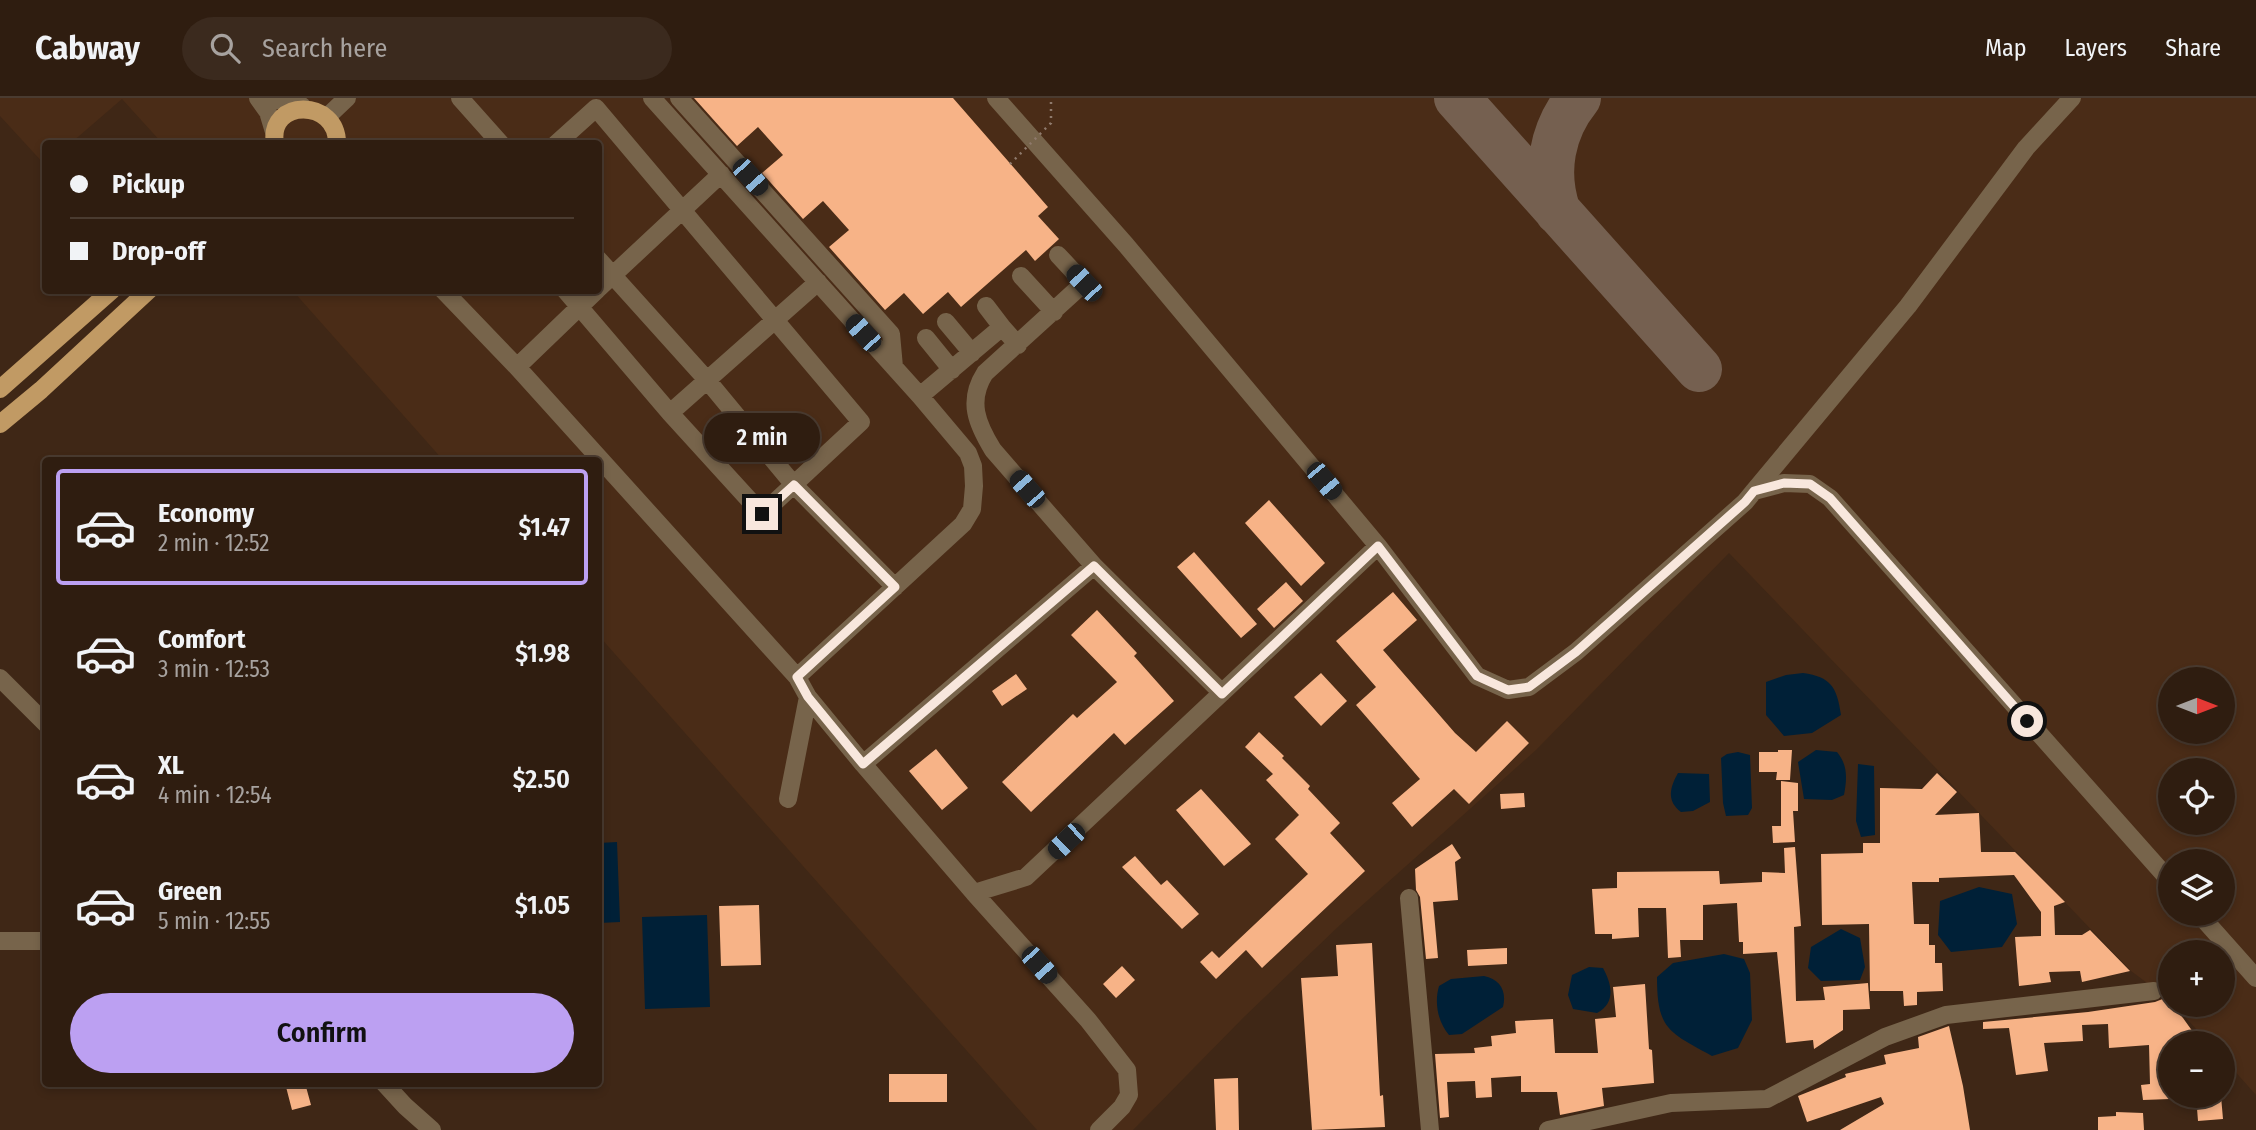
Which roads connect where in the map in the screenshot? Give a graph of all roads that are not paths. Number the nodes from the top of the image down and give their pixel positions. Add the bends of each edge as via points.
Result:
1 (258, 98) edge
2 (272, 98) edge
3 (347, 98) edge
4 (460, 98) edge
5 (652, 98) edge
6 (679, 98) edge
7 (996, 98) edge
8 (2072, 98) edge
9 (302, 106) junction
10 (328, 116) junction
11 (273, 140) edge
12 (337, 140) edge
13 (497, 140) edge
14 (560, 140) edge
15 (721, 174) junction
16 (683, 210) junction
17 (1058, 255) dead end
18 (602, 263) edge
19 (613, 275) junction
20 (1021, 276) dead end
21 (818, 282) junction
22 (602, 286) edge
23 (107, 294) edge
24 (145, 294) edge
25 (447, 294) edge
26 (568, 294) edge
27 (594, 294) edge
28 (986, 306) dead end
29 (579, 307) junction
30 (1054, 312) junction
31 (776, 320) junction
32 (946, 322) dead end
33 (1002, 327) junction
34 (926, 338) dead end
35 (1018, 345) junction
36 (972, 353) junction
37 (517, 366) junction
38 (894, 367) junction
39 (952, 370) junction
40 (707, 380) junction
41 (0, 389) edge
42 (920, 396) junction
43 (670, 413) junction
44 (0, 424) edge
45 (599, 457) edge
46 (602, 460) edge
47 (794, 485) junction
48 (1754, 491) junction
49 (1378, 546) junction
50 (1094, 566) junction
51 (895, 587) junction
52 (797, 677) junction
53 (0, 678) edge
54 (1222, 694) junction
55 (808, 697) junction
56 (42, 720) edge
57 (863, 764) junction
58 (789, 799) dead end
59 (2158, 867) edge
60 (974, 893) junction
61 (1409, 898) dead end
62 (2210, 926) edge
63 (0, 940) edge
64 (42, 941) edge
65 (2256, 978) edge
66 (2154, 991) dead end
67 (388, 1087) edge
68 (432, 1130) edge
69 (1099, 1130) edge
70 (1430, 1130) edge
71 (1548, 1130) edge

1 - 11 street via 268,112
2 - 9 street
3 - 10 street
4 - 13 street
5 - 15 street
6 - 38 street via 891,334
7 - 49 street via 1126,245
8 - 48 street via 2026,148 1908,306
9 - 10 main road
9 - 11 main road via 284,115
10 - 12 main road
14 - 16 street via 596,108
15 - 16 street
15 - 21 street
16 - 19 street
16 - 31 street
17 - 30 street via 1084,283
18 - 19 street
19 - 22 street
19 - 40 street
20 - 30 street
21 - 31 street
21 - 38 street
23 - 41 main road
24 - 44 main road
25 - 37 street
26 - 29 street
27 - 29 street
28 - 33 street
29 - 37 street
29 - 43 street
30 - 35 street
31 - 40 street
31 - 47 street via 861,422
32 - 36 street
33 - 35 street
33 - 36 street
34 - 39 street
35 - 50 street via 985,373 976,387 982,433
36 - 39 street
37 - 45 street
38 - 42 street
39 - 42 street
40 - 43 street
40 - 47 street
42 - 51 street via 968,453 973,466 972,509
43 - 47 street via 762,514
46 - 52 street
47 - 51 street
48 - 49 street via 1576,652 1529,687 1508,690 1477,676
48 - 59 street via 1784,483 1810,484 1830,498
49 - 54 street
50 - 54 street
50 - 57 street
51 - 52 street
52 - 55 street
53 - 56 street
54 - 60 street via 1026,877
55 - 57 street
55 - 58 street
57 - 60 street
60 - 69 street via 1127,1070 1129,1095
61 - 70 street
62 - 65 street
63 - 64 street
66 - 71 street via 1946,1015 1885,1037 1767,1099 1671,1103
67 - 68 street

